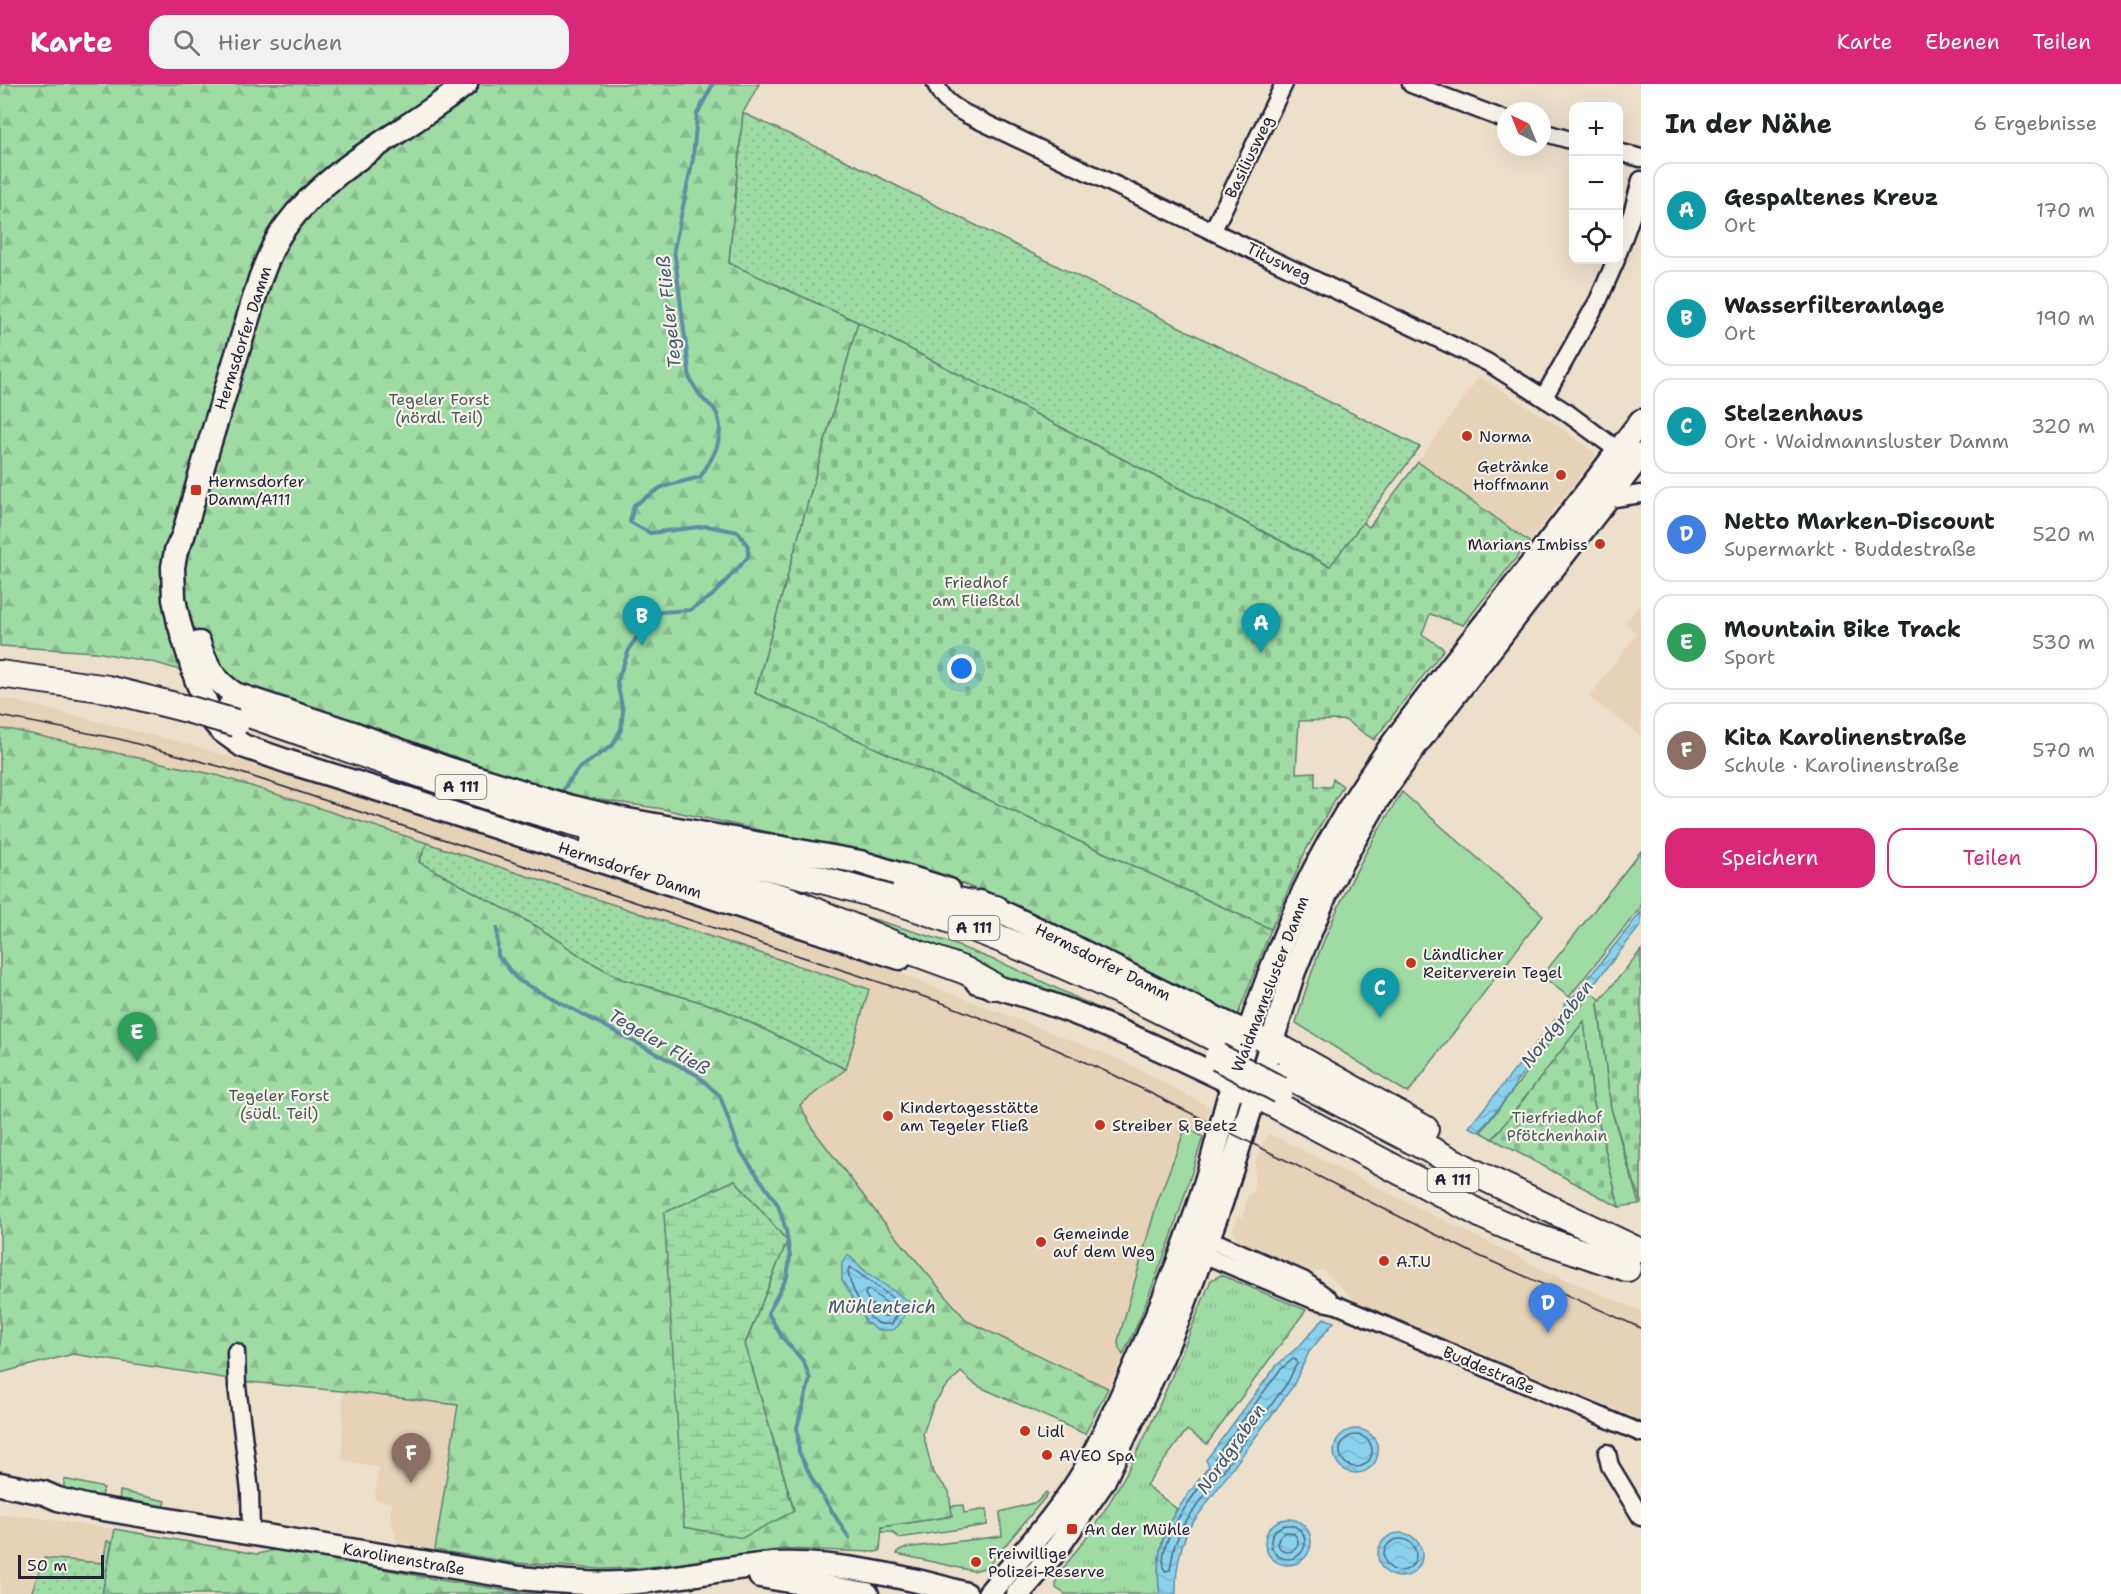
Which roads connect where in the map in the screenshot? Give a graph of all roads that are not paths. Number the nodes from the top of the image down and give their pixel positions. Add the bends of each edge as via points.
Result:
1 (466, 84) edge
2 (936, 84) edge
3 (1284, 84) edge
4 (1411, 84) edge
5 (1497, 117) edge
6 (1551, 135) edge
7 (1569, 140) edge
8 (1623, 153) edge
9 (1641, 158) edge
10 (1641, 180) edge
11 (1213, 230) junction
12 (1623, 239) edge
13 (1614, 264) edge
14 (1544, 397) junction
15 (1641, 421) edge
16 (1634, 459) edge
17 (1641, 494) edge
18 (1608, 499) junction
19 (183, 536) junction
20 (0, 662) edge
21 (0, 674) edge
22 (184, 701) junction
23 (233, 716) junction
24 (588, 840) junction
25 (710, 855) junction
26 (996, 909) junction
27 (993, 986) junction
28 (1260, 1038) junction
29 (1220, 1049) junction
30 (1282, 1082) junction
31 (1233, 1083) junction
32 (1255, 1094) junction
33 (1608, 1237) junction
34 (1196, 1242) junction
35 (1635, 1264) edge
36 (236, 1352) dead end
37 (1641, 1433) edge
38 (1607, 1453) dead end
39 (0, 1484) edge
40 (0, 1497) edge
41 (85, 1506) junction
42 (1641, 1517) edge
43 (251, 1532) junction
44 (1039, 1571) junction
45 (666, 1579) junction
46 (862, 1593) edge
47 (966, 1594) edge
48 (989, 1594) edge
49 (1018, 1594) edge
50 (1044, 1594) edge

1 - 19 main road, Hermsdorfer Damm via 324,186 284,228 269,255 247,317
2 - 11 street, Titusweg via 949,105 966,114
3 - 11 street, Basiliusweg
4 - 5 street
6 - 7 street
8 - 9 street
10 - 12 street
11 - 14 street, Titusweg via 1487,362
13 - 14 street
14 - 16 street, Titusweg
15 - 16 main road, Waidmannsluster Damm
16 - 18 main road, Waidmannsluster Damm
16 - 28 main road, Waidmannsluster Damm via 1402,729 1364,783 1305,889 1276,960
17 - 18 street
18 - 28 main road, Waidmannsluster Damm via 1379,798 1324,898 1294,971
19 - 26 main road, Hermsdorfer Damm via 188,606 201,650 212,674 235,694 532,796 622,819 860,862
19 - 27 main road, Hermsdorfer Damm via 176,551 172,581 179,623 214,722 243,746
20 - 22 highway, A 111 via 96,675
21 - 22 highway, A 111
22 - 23 highway, A 111
23 - 24 highway, A 111 via 484,808
23 - 25 highway, A 111 via 547,815
24 - 27 highway via 641,859 786,899 966,971
24 - 29 highway, A 111 via 840,901 948,934
25 - 26 highway via 768,858
25 - 29 highway, A 111 via 797,874 959,922 1084,973
26 - 28 main road, Hermsdorfer Damm
27 - 31 main road, Hermsdorfer Damm via 1115,1028
28 - 31 main road, Waidmannsluster Damm
28 - 32 main road, Waidmannsluster Damm
28 - 33 highway via 1545,1194
29 - 30 highway, A 111
30 - 33 highway, A 111
30 - 35 highway, A 111
31 - 32 main road, Hermsdorfer Damm
31 - 34 main road, Waidmannsluster Damm via 1205,1184
32 - 34 main road, Waidmannsluster Damm
32 - 35 highway via 1484,1216 1522,1233
33 - 35 highway, A 111
34 - 37 street, Buddestraße via 1314,1300 1337,1305
34 - 44 main road, Waidmannsluster Damm via 1160,1362 1114,1461 1078,1520
34 - 48 main road, Waidmannsluster Damm via 1163,1302 1083,1472 1044,1530
36 - 43 street
38 - 42 street via 1610,1466
39 - 41 main road, Karolinenstraße via 44,1492
40 - 41 main road, Karolinenstraße
41 - 43 main road, Karolinenstraße
43 - 45 main road, Karolinenstraße via 519,1578 605,1583
44 - 49 main road, Waidmannsluster Damm
44 - 50 main road
45 - 46 main road, Karolinenstraße via 763,1576
45 - 47 main road, Karolinenstraße via 772,1564 806,1564 880,1574

